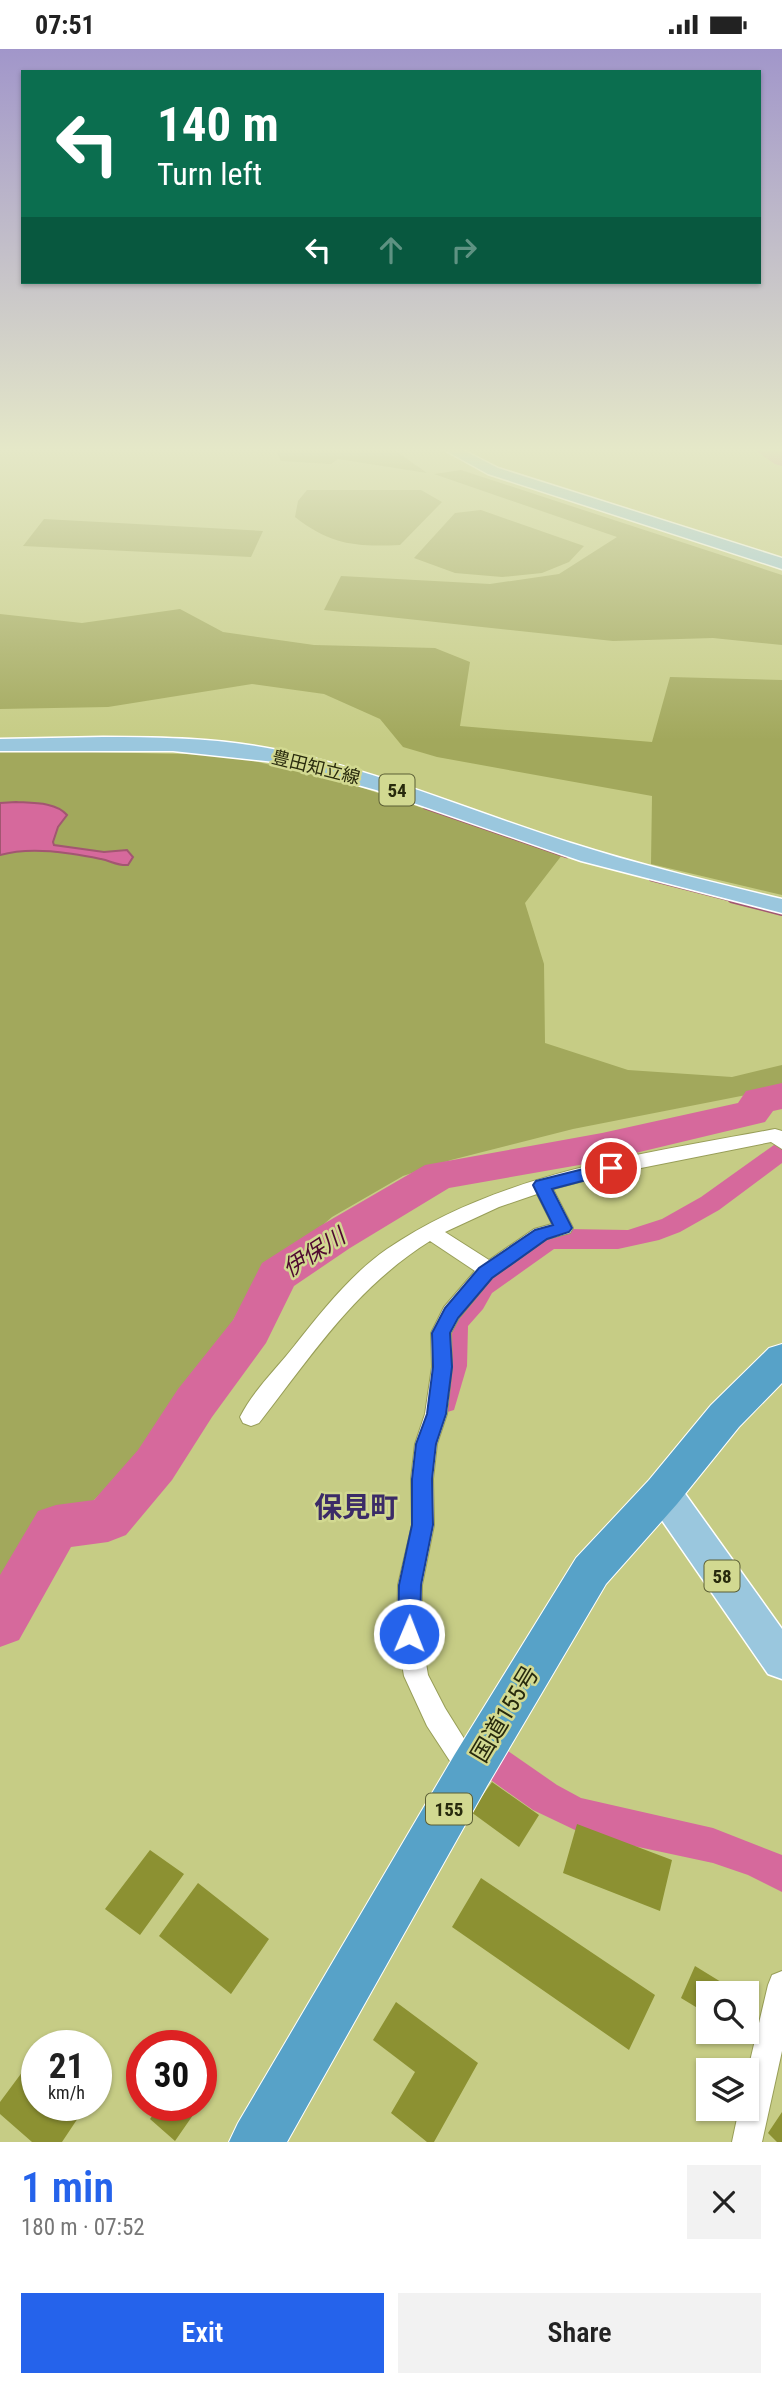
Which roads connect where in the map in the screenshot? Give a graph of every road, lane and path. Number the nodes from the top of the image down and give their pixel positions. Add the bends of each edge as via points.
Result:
1 (724, 545) edge
2 (782, 563) edge
3 (0, 745) edge
4 (782, 906) edge
5 (782, 1143) edge
6 (542, 1185) junction
7 (430, 1232) junction
8 (489, 1271) junction
9 (782, 1360) edge
10 (251, 1417) dead end
11 (663, 1492) junction
12 (782, 1661) edge
13 (471, 1770) junction
14 (782, 1985) edge
15 (257, 2142) edge
16 (747, 2142) edge

1 - 2 main road
3 - 4 main road, 豊田知立線 / 54 via 124,744 274,755 358,776 562,848
5 - 6 street via 775,1135
6 - 7 street via 515,1192
6 - 8 street via 563,1228 541,1234
7 - 8 street
7 - 10 street via 351,1291
8 - 13 street via 451,1313 441,1333 443,1367 426,1444 422,1525 410,1585 409,1634 416,1676
9 - 11 highway, 国道155号 / 155 via 725,1416
11 - 12 main road, 58
11 - 13 highway, 国道155号 / 155 via 591,1571
13 - 15 highway, 国道155号 / 155
14 - 16 street

